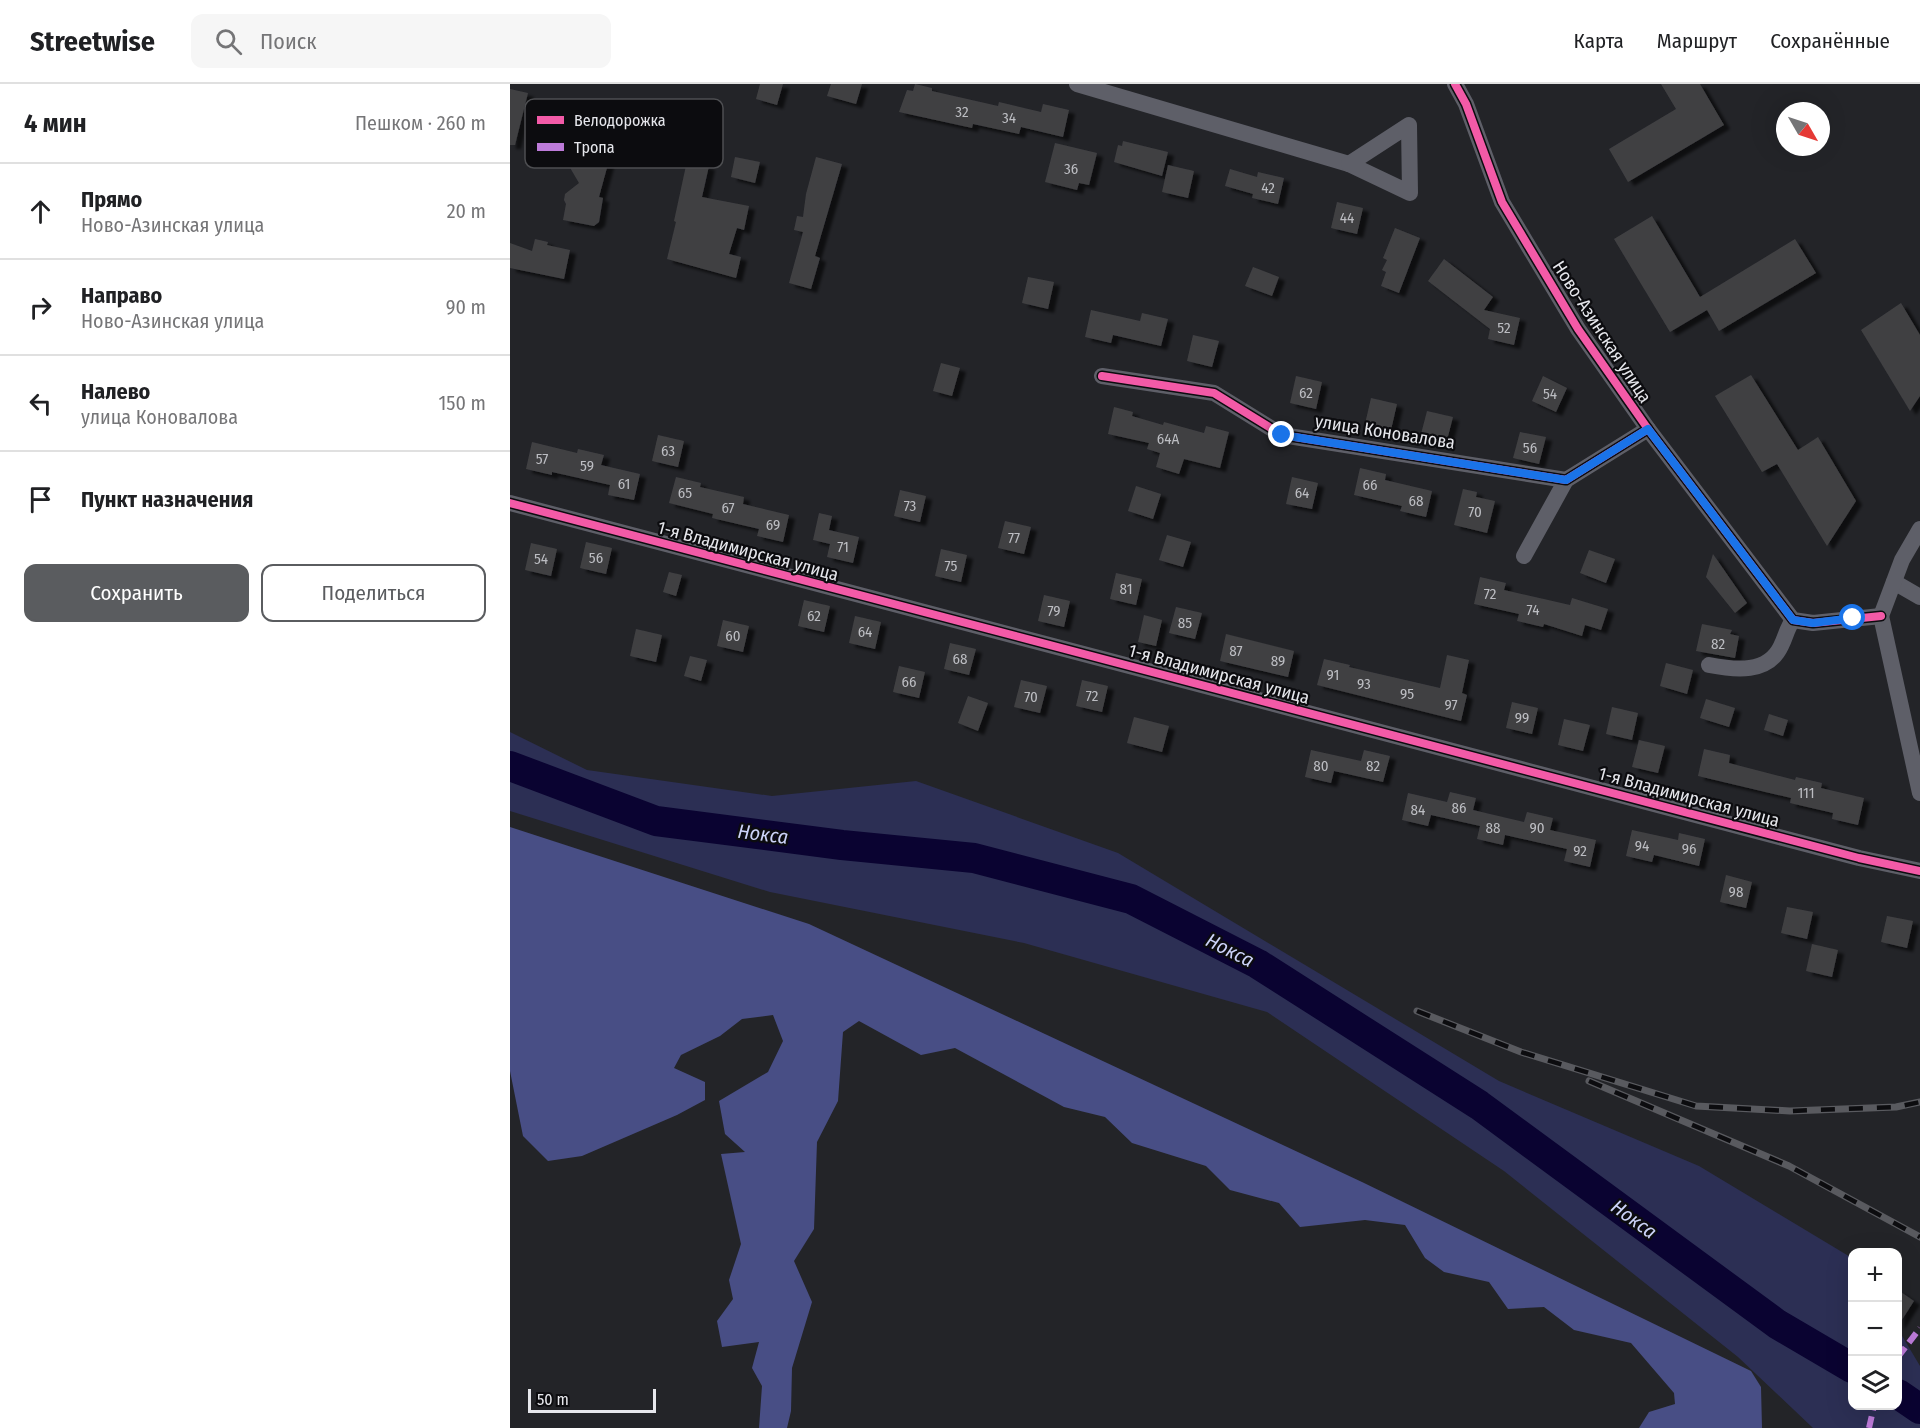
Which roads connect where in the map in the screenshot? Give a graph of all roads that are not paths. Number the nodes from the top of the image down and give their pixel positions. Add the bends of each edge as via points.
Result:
1 (1077, 84) edge
2 (1455, 84) edge
3 (1349, 164) junction
4 (1102, 376) dead end
5 (1648, 429) junction
6 (1566, 480) junction
7 (510, 503) edge
8 (1920, 529) edge
9 (1524, 556) dead end
10 (1894, 582) junction
11 (1920, 597) edge
12 (1881, 616) junction
13 (1793, 620) junction
14 (1708, 665) dead end
15 (1920, 793) edge
16 (1920, 871) edge

1 - 3 street
2 - 5 street, Ново-Азинская улица via 1502,202 1578,329
3 - 3 street via 1399,131 1409,125 1410,193
4 - 6 street, улица Коновалова via 1214,393 1282,435
5 - 6 street
5 - 13 street, Ново-Азинская улица
6 - 9 street
7 - 16 street, 1-я Владимирская улица
8 - 10 street
10 - 11 street
10 - 12 street
12 - 13 street via 1813,623
12 - 15 street
13 - 14 street via 1768,664 1751,668

